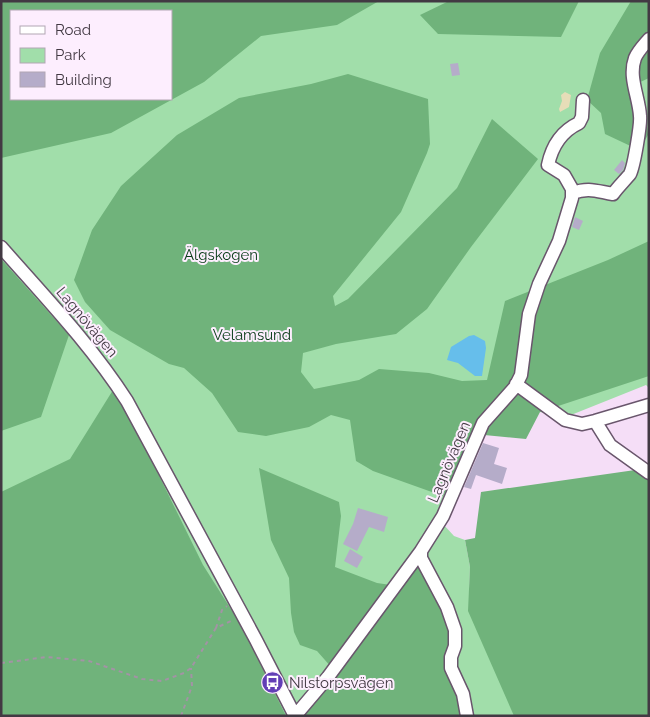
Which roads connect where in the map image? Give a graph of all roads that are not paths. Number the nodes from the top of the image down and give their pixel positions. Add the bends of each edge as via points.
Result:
1 (649, 39) edge
2 (583, 100) dead end
3 (572, 193) junction
4 (1, 247) edge
5 (516, 384) junction
6 (649, 405) edge
7 (595, 421) junction
8 (649, 474) edge
9 (421, 551) junction
10 (295, 716) edge
11 (467, 716) edge

1 - 3 street via 634,62 633,82 640,118 630,174 613,194 593,189
2 - 3 street via 579,123 562,135 548,165 564,175
3 - 5 street, Lagnövägen via 559,241 529,314 523,365
4 - 10 street, Lagnövägen via 112,377
5 - 7 street via 564,420 582,424
5 - 9 street, Lagnövägen via 483,422 443,516
6 - 7 street
7 - 8 street via 610,445
9 - 10 street, Lagnövägen via 338,664
9 - 11 street via 455,630 451,668

